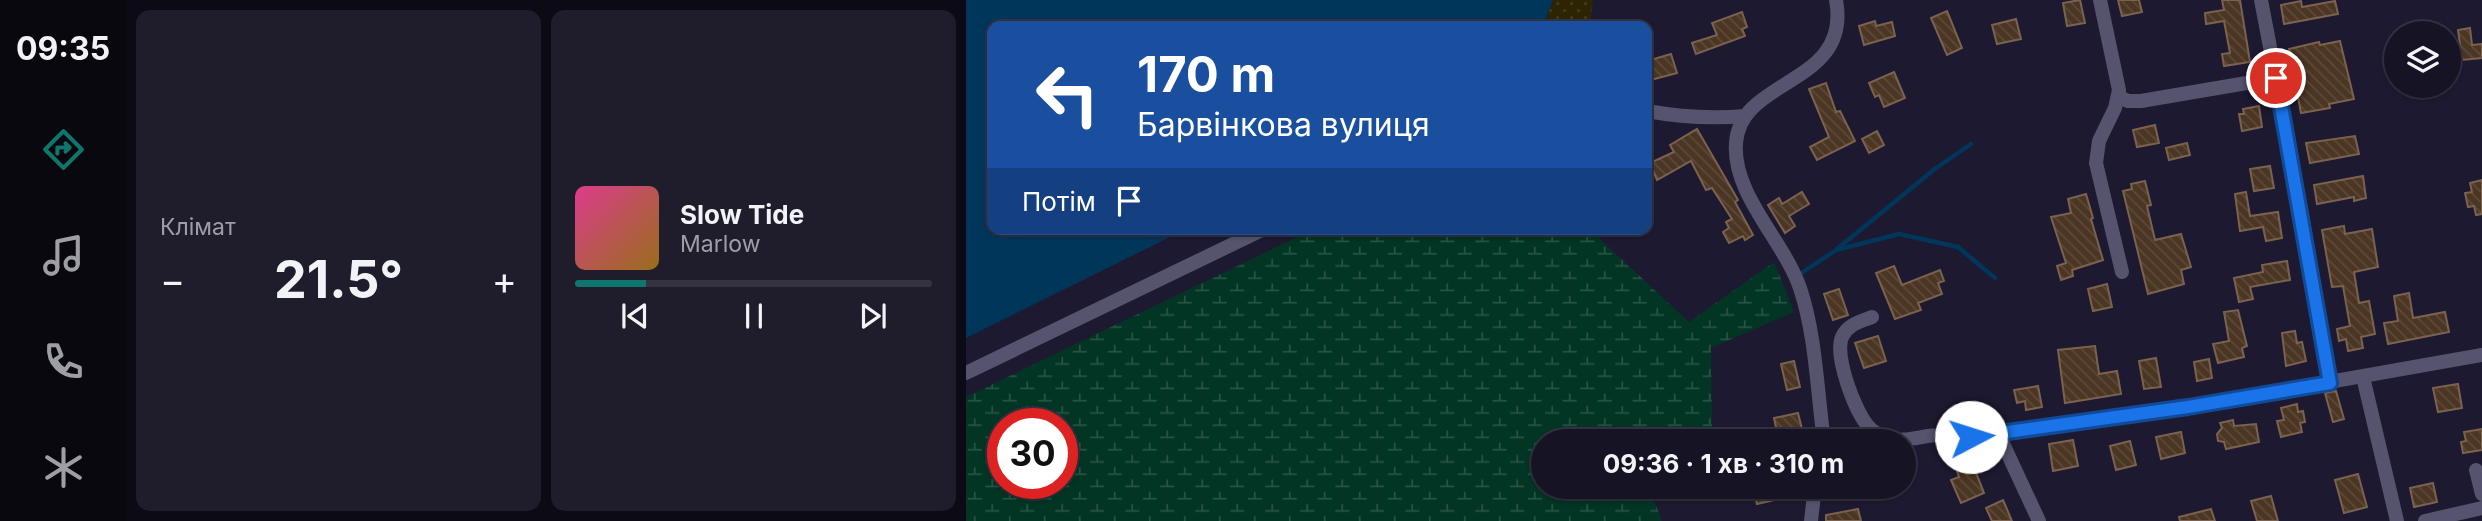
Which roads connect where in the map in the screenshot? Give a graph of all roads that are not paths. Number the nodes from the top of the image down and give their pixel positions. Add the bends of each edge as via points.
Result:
1 (1836, 0) edge
2 (2100, 0) edge
3 (2261, 0) edge
4 (2276, 78) junction
5 (2119, 97) junction
6 (1652, 112) edge
7 (1745, 116) junction
8 (1252, 235) edge
9 (2122, 272) dead end
10 (1872, 317) dead end
11 (2482, 355) edge
12 (966, 373) edge
13 (2363, 377) junction
14 (2330, 383) junction
15 (1822, 429) edge
16 (1999, 435) junction
17 (2476, 470) dead end
18 (2482, 494) edge
19 (1814, 499) edge
20 (2482, 508) edge
21 (1811, 521) edge
22 (2039, 521) edge
23 (2396, 521) edge
24 (2425, 521) edge

1 - 7 street via 1837,22 1825,52
2 - 5 street
3 - 4 street
4 - 5 street via 2141,101
4 - 14 street
5 - 9 street via 2099,141 2096,163
6 - 7 street
7 - 15 street via 1736,143 1739,169 1748,194 1792,269 1804,302
8 - 12 street
10 - 16 street via 1851,325 1839,347 1850,393 1870,429 1886,438 1905,439
11 - 13 street
13 - 14 street
13 - 23 street
14 - 16 street
16 - 22 street
17 - 18 street
19 - 21 street
20 - 24 street

